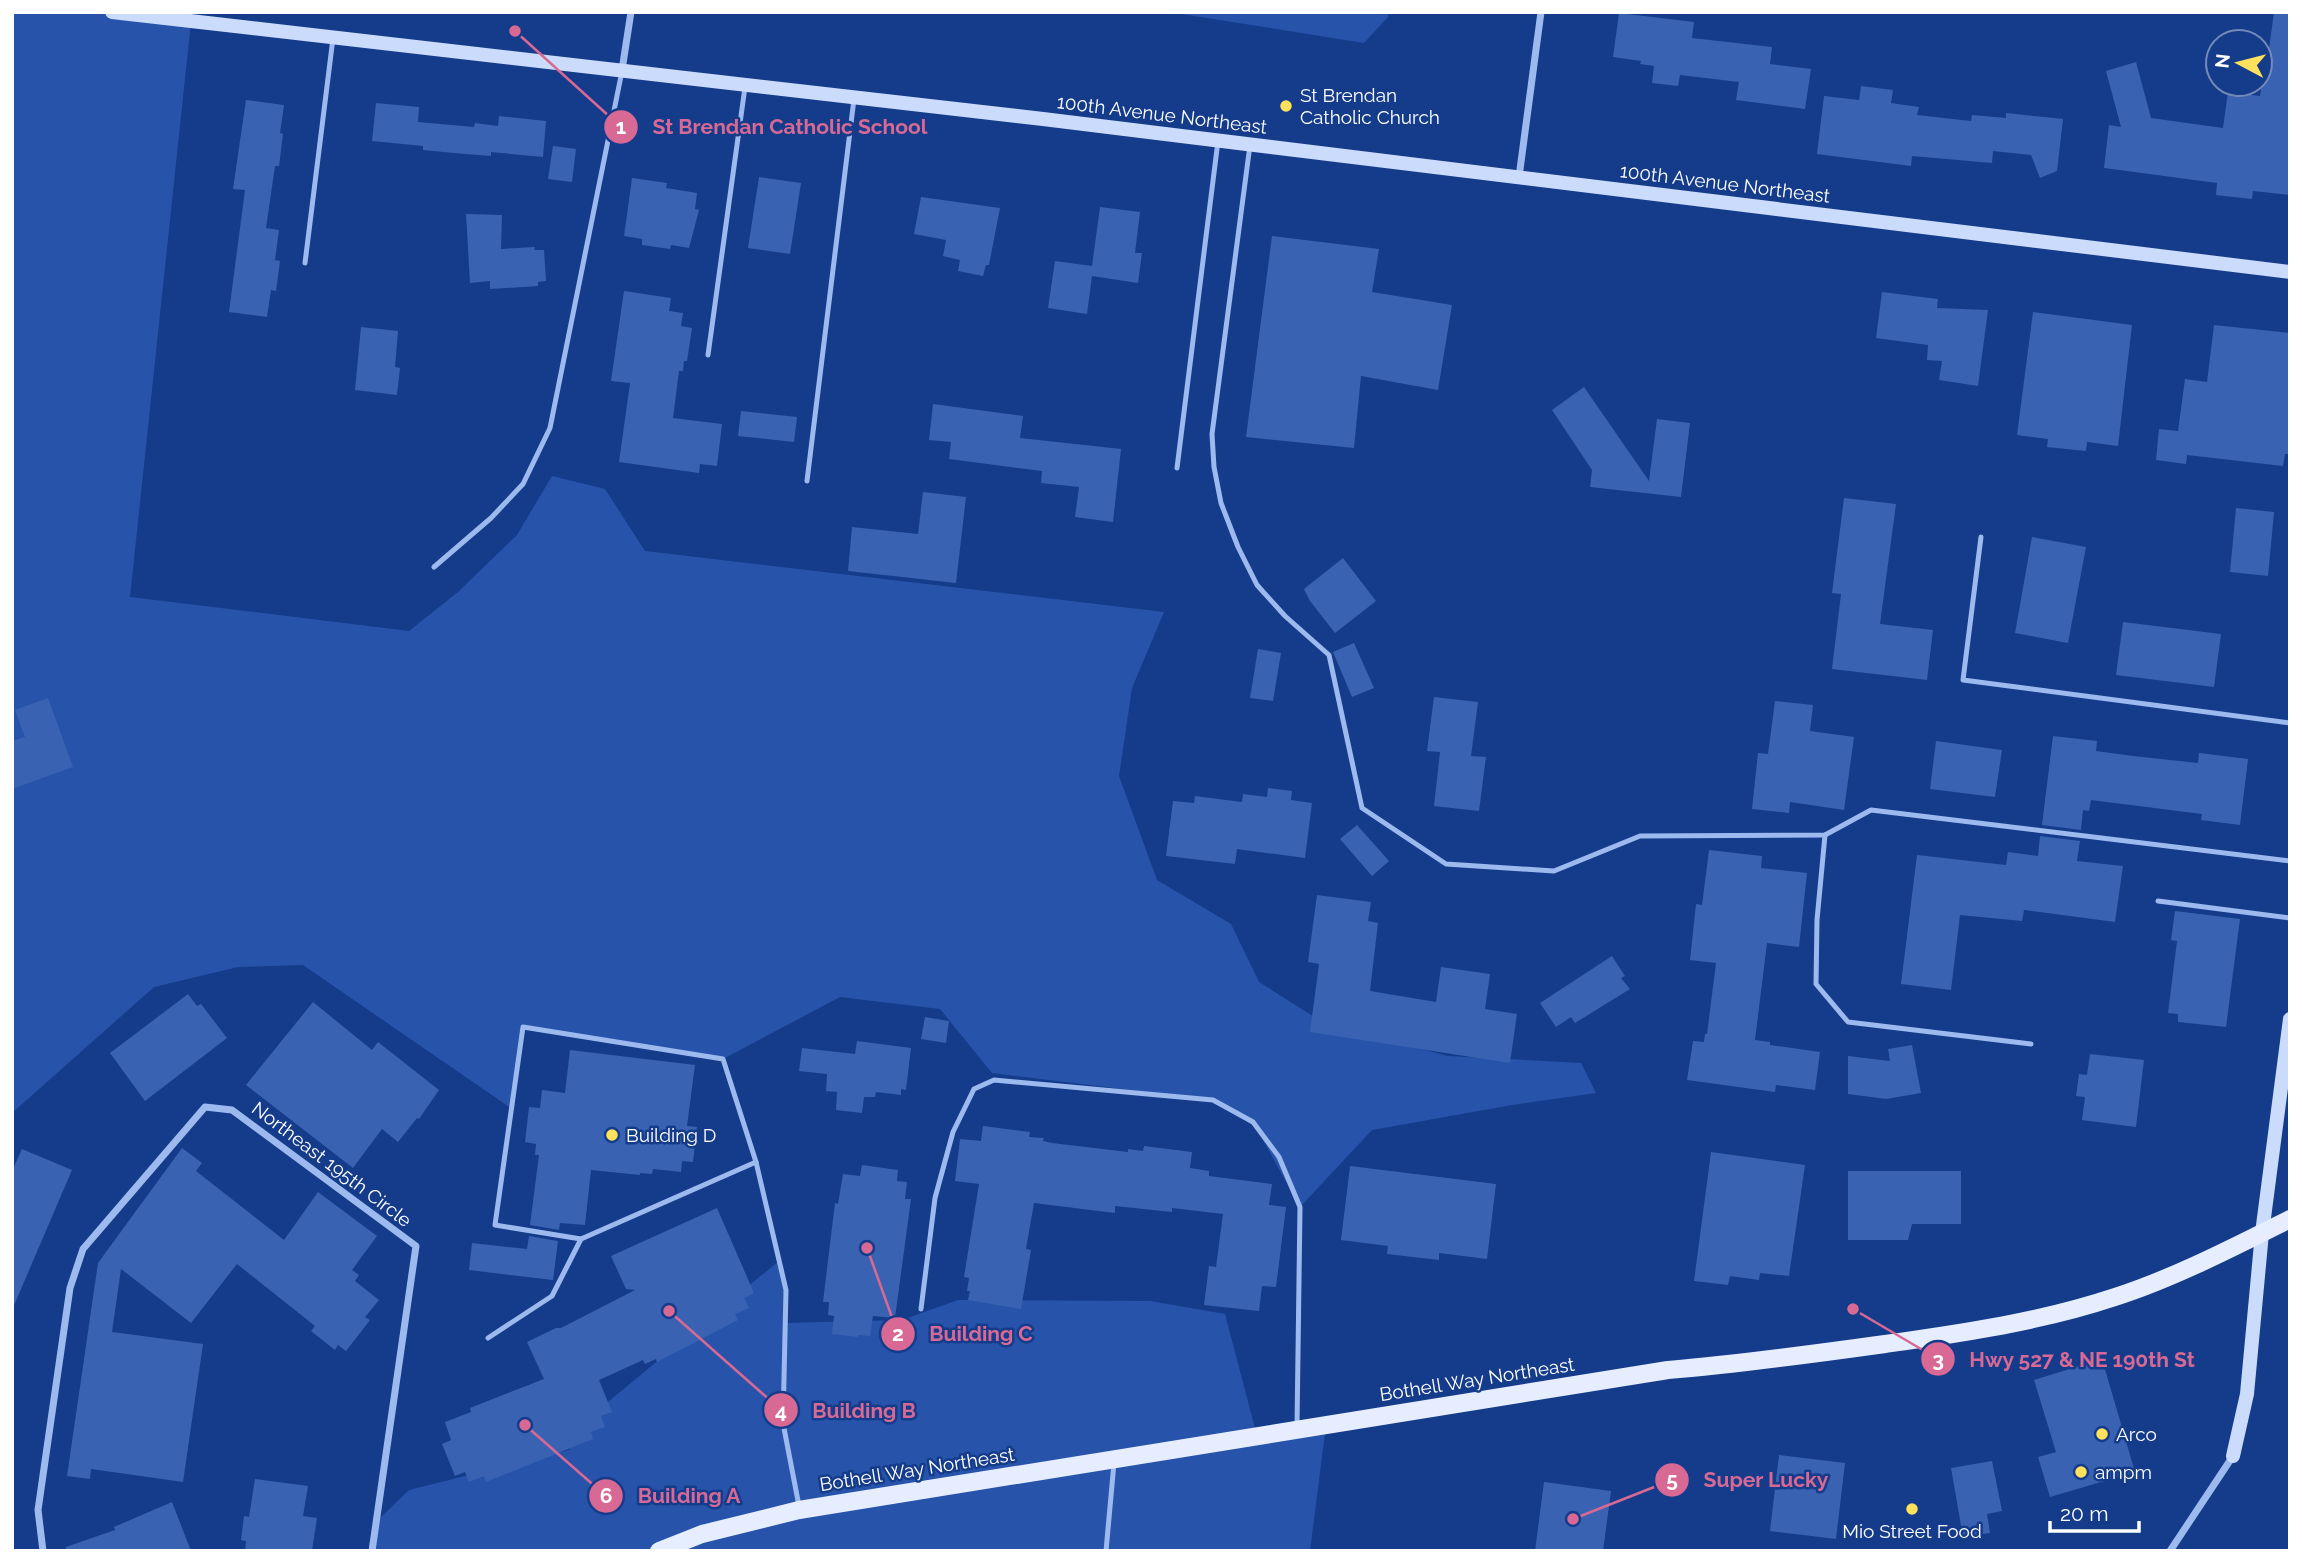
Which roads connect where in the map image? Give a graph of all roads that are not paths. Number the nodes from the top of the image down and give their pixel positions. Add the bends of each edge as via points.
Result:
1 (112, 12) edge
2 (631, 12) edge
3 (1541, 12) edge
4 (333, 38) junction
5 (622, 71) junction
6 (745, 86) junction
7 (854, 98) junction
8 (1218, 141) junction
9 (1250, 145) junction
10 (1518, 177) junction
11 (305, 263) dead end
12 (2290, 272) edge
13 (708, 355) dead end
14 (1177, 468) dead end
15 (807, 481) dead end
16 (1981, 537) dead end
17 (434, 567) dead end
18 (2290, 723) edge
19 (1825, 835) junction
20 (2290, 861) edge
21 (2158, 901) dead end
22 (2290, 918) edge
23 (2290, 1018) edge
24 (2031, 1044) dead end
25 (756, 1162) junction
26 (2290, 1219) edge
27 (2262, 1233) junction
28 (581, 1239) junction
29 (921, 1308) dead end
30 (488, 1338) dead end
31 (1297, 1429) junction
32 (2233, 1455) joint
33 (1115, 1459) junction
34 (799, 1510) junction
35 (43, 1551) edge
36 (372, 1551) edge
37 (659, 1551) edge
38 (1106, 1551) edge
39 (2170, 1551) edge

1 - 4 street, 100th Avenue Northeast
2 - 5 street
3 - 10 street
4 - 5 street, 100th Avenue Northeast
4 - 11 lane
5 - 6 street, 100th Avenue Northeast
5 - 17 lane via 550,428 523,484
6 - 7 street, 100th Avenue Northeast
6 - 13 lane
7 - 8 street, 100th Avenue Northeast
7 - 15 lane
8 - 9 street, 100th Avenue Northeast
8 - 14 lane
9 - 10 street, 100th Avenue Northeast
9 - 19 lane via 1212,433 1214,467 1221,503 1257,586 1329,655 1362,808 1446,864 1554,871 1640,836
10 - 12 street, 100th Avenue Northeast
16 - 18 lane via 1963,680
19 - 20 lane via 1871,810
19 - 24 lane via 1816,984 1848,1023
21 - 22 lane
23 - 27 street
25 - 28 lane
25 - 28 lane via 723,1059 523,1027 495,1225
25 - 34 lane via 786,1290 783,1423
26 - 27 main road, Bothell Way Northeast
27 - 31 main road, Bothell Way Northeast via 2115,1297 2027,1321 1733,1365 1668,1370
27 - 32 street via 2247,1394
28 - 30 lane via 552,1296
29 - 31 lane via 935,1198 953,1132 974,1089 994,1080 1213,1100 1253,1122 1279,1157 1300,1207
31 - 33 main road, Bothell Way Northeast
32 - 39 street
33 - 34 main road, Bothell Way Northeast
33 - 38 lane
34 - 37 main road, Bothell Way Northeast via 702,1534
35 - 36 street, Northeast 195th Circle via 38,1510 70,1288 83,1249 205,1107 232,1110 416,1246

